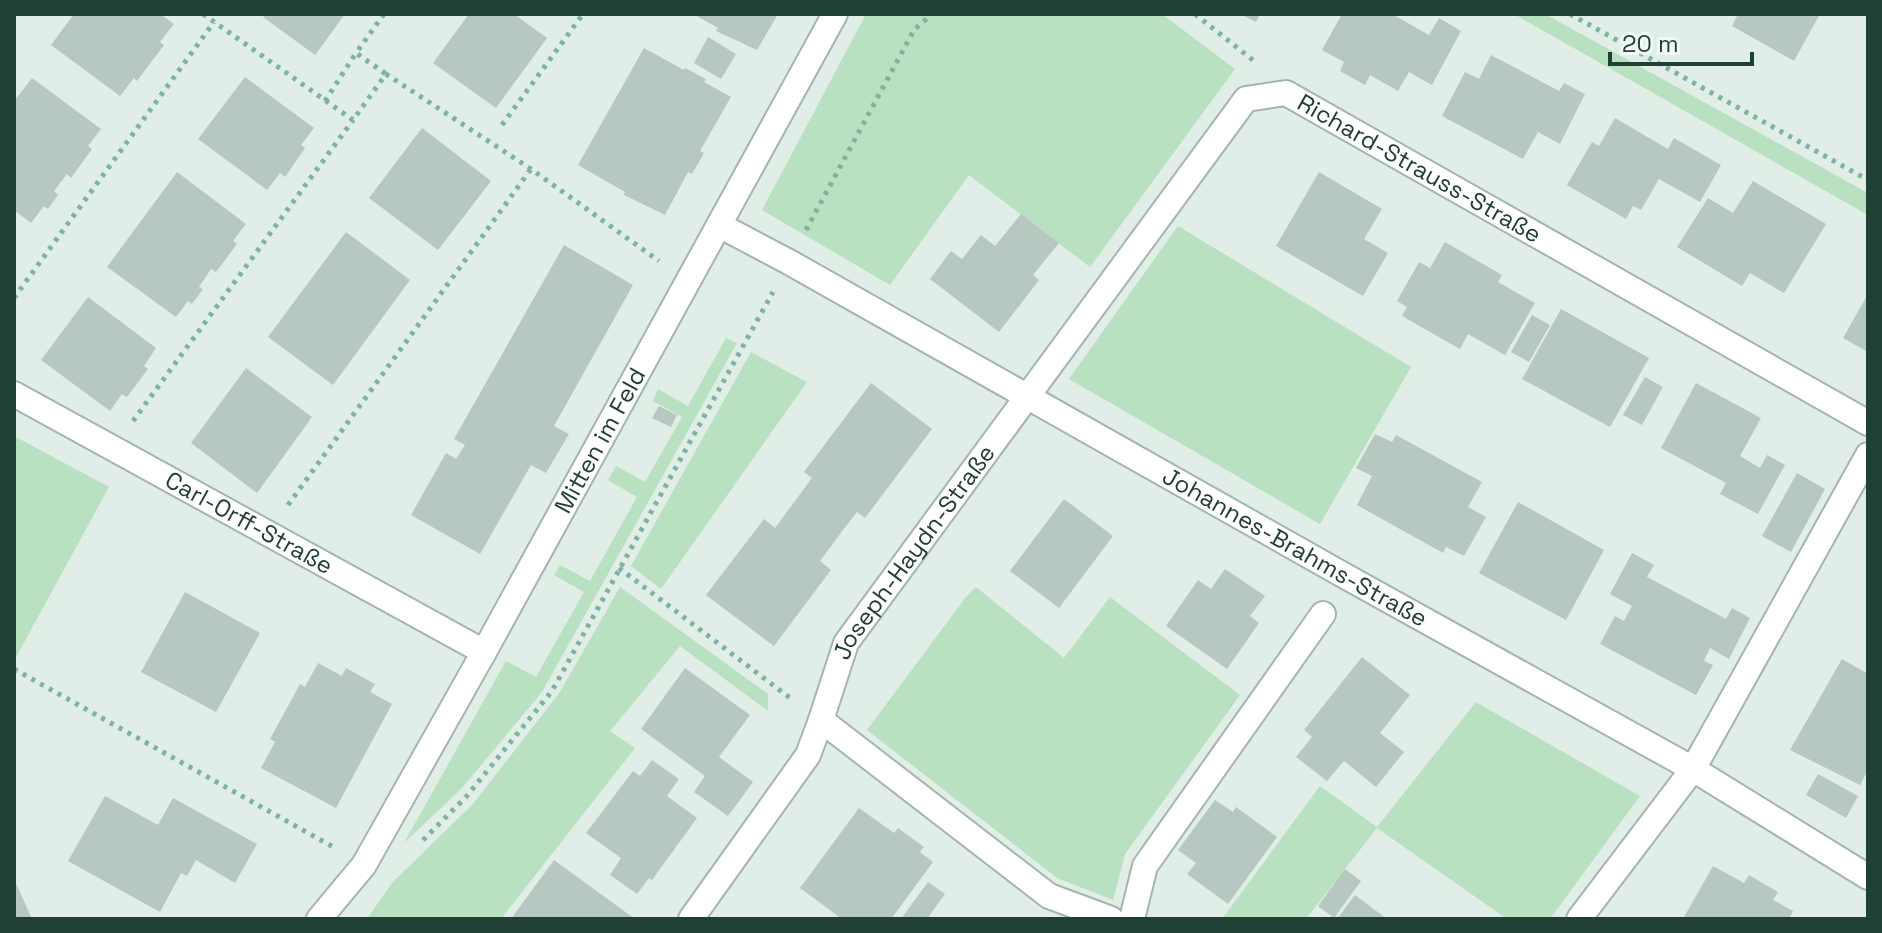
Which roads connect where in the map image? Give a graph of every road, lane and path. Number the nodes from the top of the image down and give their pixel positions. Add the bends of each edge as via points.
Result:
1 (203, 14) edge
2 (384, 14) edge
3 (583, 14) edge
4 (835, 14) edge
5 (932, 14) edge
6 (1195, 14) edge
7 (1570, 14) edge
8 (214, 22) junction
9 (356, 53) junction
10 (386, 74) junction
11 (1286, 93) junction
12 (325, 101) junction
13 (353, 120) junction
14 (502, 125) dead end
15 (531, 169) junction
16 (1868, 180) edge
17 (719, 225) junction
18 (789, 262) junction
19 (690, 278) junction
20 (14, 298) edge
21 (14, 394) edge
22 (1027, 396) junction
23 (1868, 423) edge
24 (114, 447) junction
25 (1868, 455) edge
26 (268, 533) junction
27 (619, 568) junction
28 (1323, 614) dead end
29 (484, 652) junction
30 (14, 669) edge
31 (821, 720) junction
32 (1693, 769) junction
33 (364, 865) junction
34 (1868, 877) edge
35 (319, 919) edge
36 (691, 919) edge
37 (1111, 919) edge
38 (1132, 919) edge
39 (1579, 919) edge

1 - 8 path
2 - 9 path
3 - 14 path
4 - 17 street, Mitten im Feld
5 - 18 path via 914,30
6 - 11 path via 1244,51
7 - 16 path
8 - 12 path
8 - 20 path
9 - 10 path
9 - 12 path
10 - 13 path
10 - 15 path
11 - 22 street, Richard-Strauss-Straße via 1246,99
11 - 23 street, Richard-Strauss-Straße
12 - 13 path
13 - 24 path
15 - 19 path
15 - 26 path
17 - 18 street, Johannes-Brahms-Straße
17 - 19 street, Mitten im Feld
18 - 22 street, Johannes-Brahms-Straße
18 - 27 path
19 - 29 street, Mitten im Feld
21 - 24 street, Carl-Orff-Straße
22 - 31 street, Joseph-Haydn-Straße via 846,643
22 - 32 street, Johannes-Brahms-Straße
24 - 26 street, Carl-Orff-Straße
25 - 32 street
26 - 29 street, Carl-Orff-Straße
27 - 31 path
27 - 33 path via 552,691 466,797 419,845
28 - 38 street via 1145,866
29 - 33 street, Mitten im Feld
30 - 33 path
31 - 36 street, Joseph-Haydn-Straße via 808,755
31 - 37 street via 1049,896
32 - 34 street, Johannes-Brahms-Straße
32 - 39 street
33 - 35 street, Mitten im Feld

